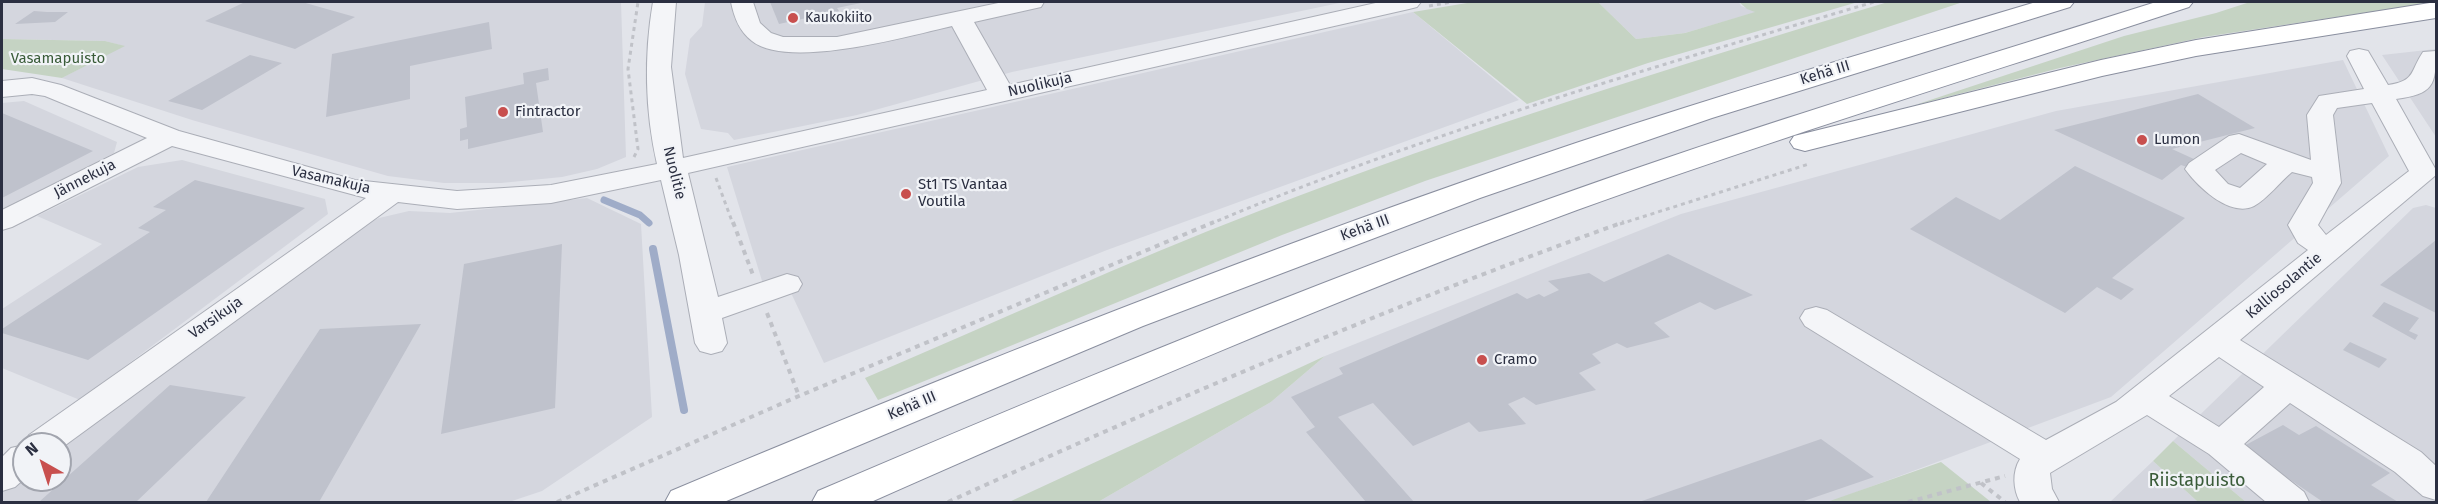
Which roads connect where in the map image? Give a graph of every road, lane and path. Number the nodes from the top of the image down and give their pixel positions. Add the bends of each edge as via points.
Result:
1 (664, 2) edge
2 (742, 2) edge
3 (1033, 2) edge
4 (1409, 2) edge
5 (1874, 2) edge
6 (1991, 2) edge
7 (2061, 2) edge
8 (2180, 2) edge
9 (1360, 6) edge
10 (2436, 10) edge
11 (1311, 11) edge
12 (958, 18) junction
13 (2359, 57) dead end
14 (2432, 57) dead end
15 (2, 89) edge
16 (1002, 93) junction
17 (2380, 93) junction
18 (1756, 94) junction
19 (169, 137) junction
20 (638, 149) dead end
21 (1714, 152) junction
22 (628, 160) dead end
23 (711, 160) junction
24 (2286, 162) dead end
25 (1812, 163) dead end
26 (671, 169) junction
27 (2326, 172) junction
28 (2430, 178) edge
29 (393, 192) junction
30 (2, 221) edge
31 (2328, 250) junction
32 (773, 289) junction
33 (1815, 318) dead end
34 (2218, 341) junction
35 (2288, 385) junction
36 (799, 396) junction
37 (2146, 398) junction
38 (58, 432) edge
39 (2221, 445) junction
40 (2039, 476) edge
41 (1981, 483) junction
42 (2436, 486) edge
43 (557, 502) edge
44 (685, 502) edge
45 (832, 502) edge
46 (948, 502) edge
47 (1908, 502) edge
48 (2005, 502) edge
49 (2291, 502) edge

1 - 26 street, Nuolitie via 659,67
2 - 12 street via 748,25 762,38 782,44 837,44
3 - 12 street
4 - 9 street, Nuolikuja
5 - 36 path via 1627,75 1340,173
6 - 18 highway via 1850,51
7 - 18 highway, Kehä III
8 - 21 highway
9 - 11 street, Nuolikuja
10 - 21 highway via 2196,48 1812,141
11 - 16 street, Nuolikuja
12 - 16 street
13 - 17 street, Kalliosolantie
14 - 17 street via 2424,79 2407,90
15 - 19 street, Vasamakuja via 32,86 52,90
16 - 23 street, Nuolikuja
17 - 27 street via 2328,102 2320,115
17 - 28 street, Kalliosolantie
18 - 44 highway, Kehä III via 1574,154 1230,278
19 - 29 street, Vasamakuja via 354,188
19 - 30 street, Jännekuja
20 - 22 path via 636,156
21 - 45 highway via 1551,209 1268,318
23 - 26 street, Nuolikuja
23 - 32 path
24 - 27 street
25 - 46 path via 1659,210 1376,316
26 - 29 street, Vasamakuja via 551,194 457,200
26 - 32 street, Nuolitie via 708,328
27 - 31 street via 2327,183 2303,225 2308,236
28 - 31 street, Kalliosolantie
29 - 38 street, Varsikuja
31 - 34 street, Kalliosolantie
32 - 36 path
33 - 40 street
34 - 35 street
34 - 37 street, Kalliosolantie
35 - 39 street
35 - 42 street via 2408,462
36 - 43 path
37 - 39 street
37 - 40 street, Kalliosolantie
39 - 49 street
40 - 41 path
41 - 47 path
41 - 48 path

